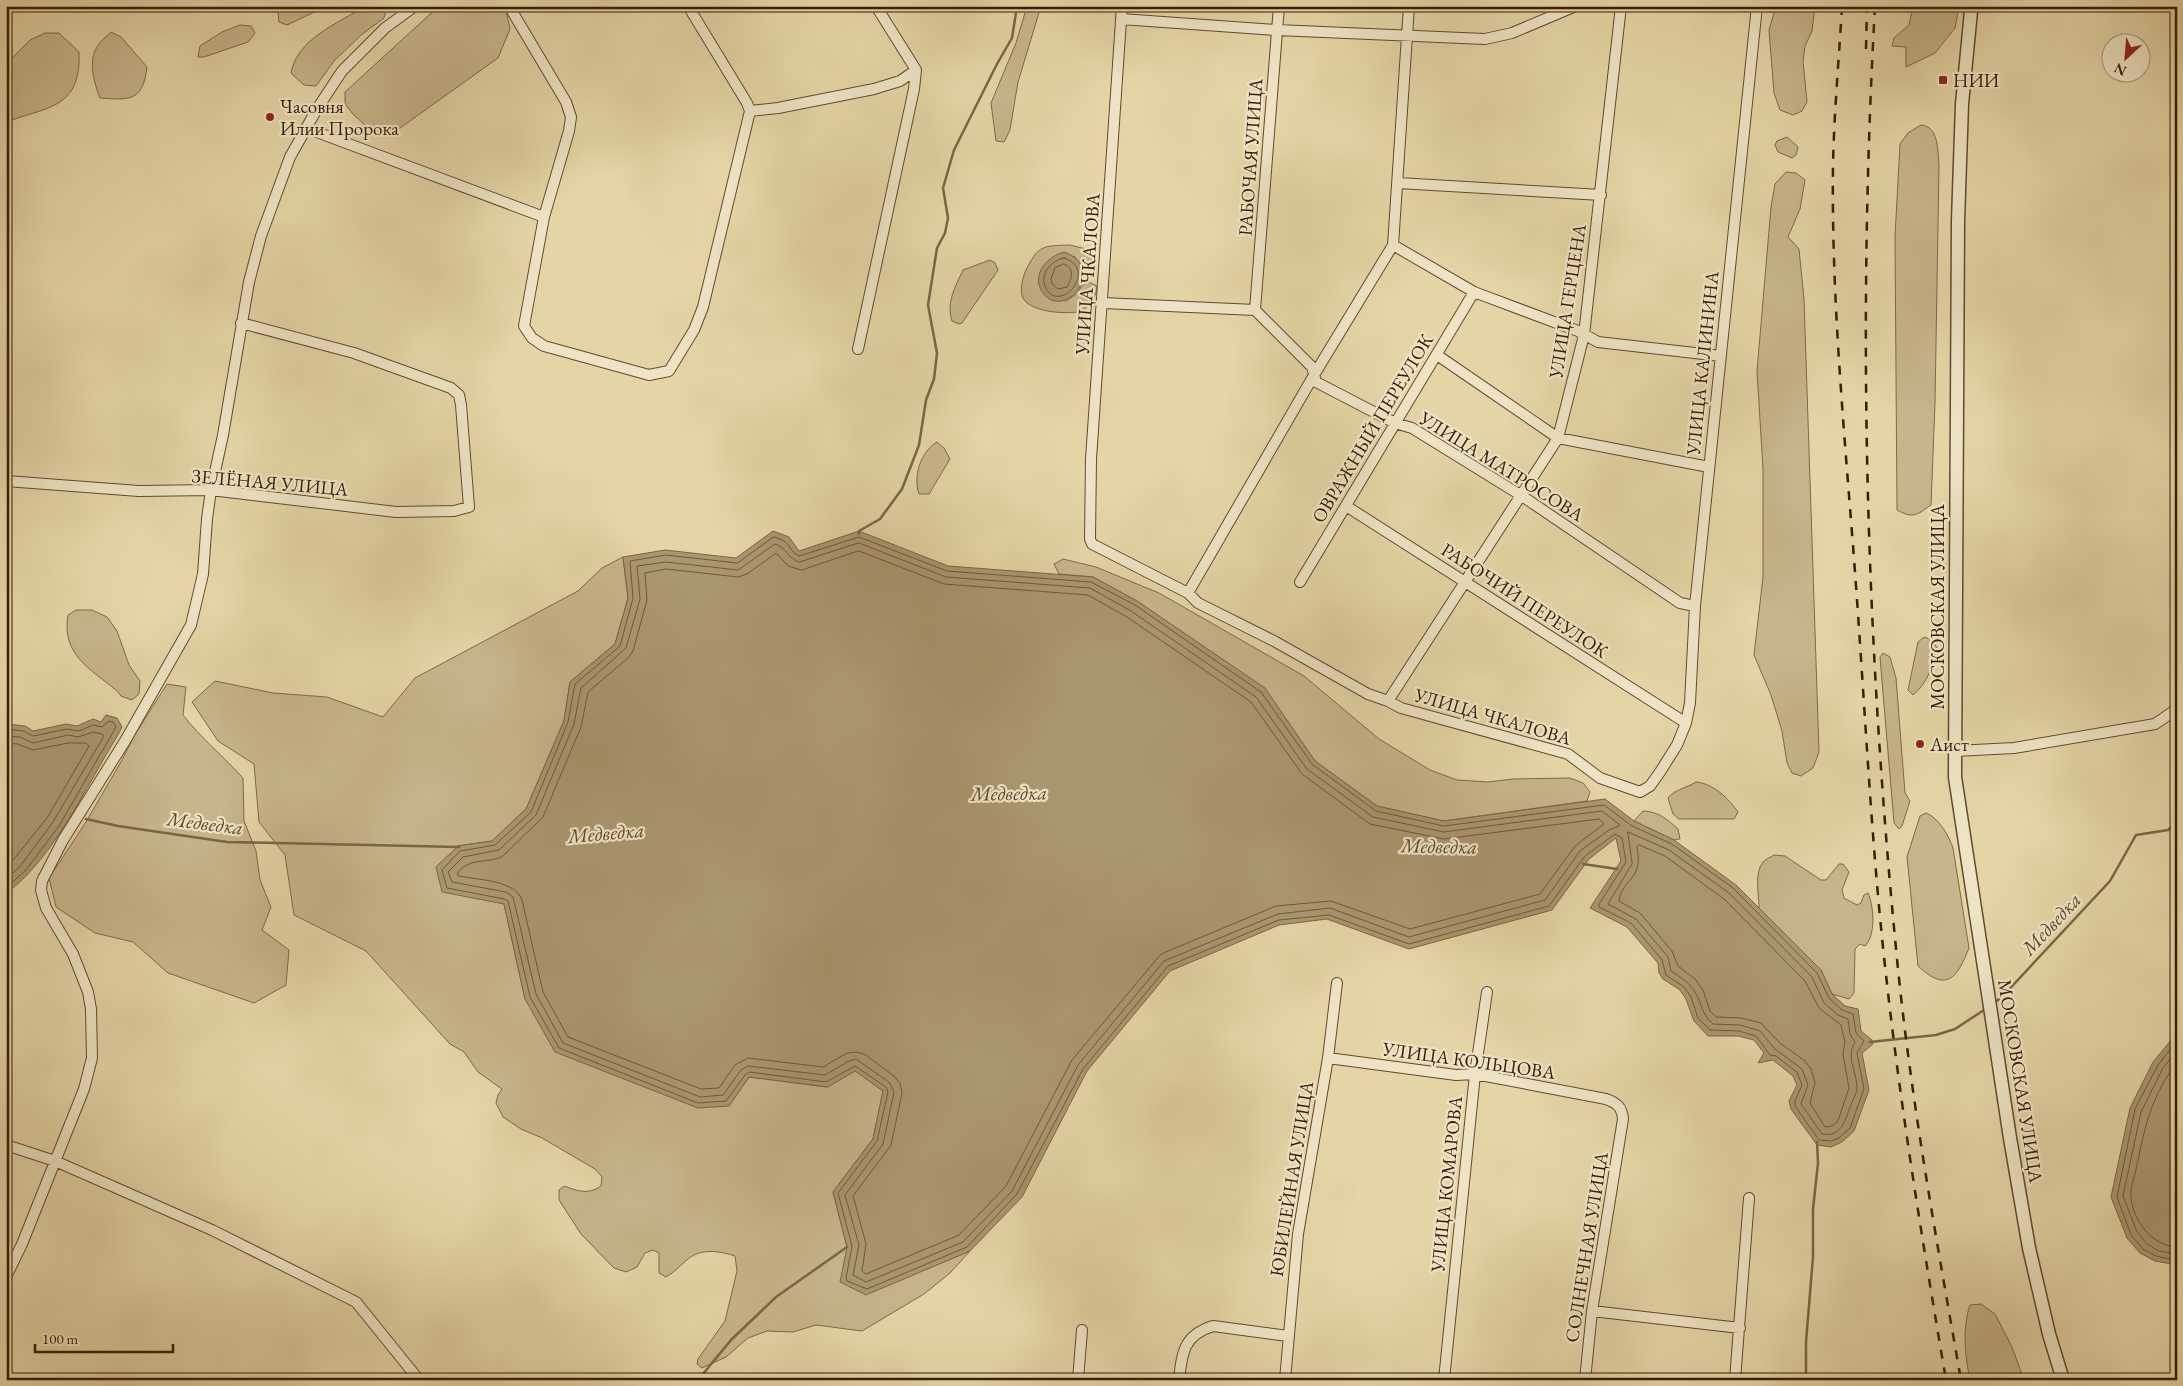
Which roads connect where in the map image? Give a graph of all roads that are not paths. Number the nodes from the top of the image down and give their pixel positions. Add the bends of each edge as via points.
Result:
1 (415, 6) edge
2 (509, 6) edge
3 (688, 6) edge
4 (876, 6) edge
5 (1122, 6) edge
6 (1279, 6) edge
7 (1409, 6) edge
8 (1576, 6) edge
9 (1621, 6) edge
10 (1757, 6) edge
11 (1972, 8) edge
12 (1122, 19) junction
13 (1277, 30) junction
14 (1406, 37) junction
15 (916, 70) junction
16 (750, 111) junction
17 (306, 128) junction
18 (1398, 184) junction
19 (1601, 195) junction
20 (544, 217) junction
21 (1393, 245) junction
22 (1474, 292) junction
23 (1103, 303) junction
24 (1255, 310) junction
25 (241, 323) junction
26 (1584, 335) junction
27 (858, 349) dead end
28 (1437, 354) junction
29 (1721, 356) junction
30 (1314, 375) junction
31 (1395, 423) junction
32 (1558, 438) junction
33 (1709, 467) junction
34 (6, 481) edge
35 (211, 490) junction
36 (1522, 496) junction
37 (1346, 506) junction
38 (1300, 582) dead end
39 (1465, 583) junction
40 (1188, 593) junction
41 (1695, 606) junction
42 (1388, 701) junction
43 (2177, 709) edge
44 (1686, 723) junction
45 (1955, 751) junction
46 (1640, 792) joint
47 (1337, 983) dead end
48 (1487, 992) dead end
49 (1328, 1058) junction
50 (1475, 1074) junction
51 (1623, 1119) joint
52 (6, 1145) edge
53 (54, 1161) junction
54 (1749, 1198) dead end
55 (6, 1277) edge
56 (1592, 1311) junction
57 (1740, 1328) junction
58 (1082, 1330) dead end
59 (1288, 1336) junction
60 (419, 1380) edge
61 (1078, 1380) edge
62 (1179, 1380) edge
63 (1284, 1380) edge
64 (1444, 1380) edge
65 (1585, 1380) edge
66 (1735, 1380) edge
67 (2063, 1380) edge

1 - 17 street via 354,57 332,84
2 - 20 street via 566,102 570,117 569,131
3 - 16 street
4 - 15 street
5 - 12 street, УЛИЦА ЧКАЛОВА
6 - 13 street, РАБОЧАЯ УЛИЦА
7 - 14 street
8 - 14 street via 1497,37
9 - 19 street, УЛИЦА ГЕРЦЕНА
10 - 29 street, УЛИЦА КАЛИНИНА
11 - 45 street, МОСКОВСКАЯ УЛИЦА via 1962,104 1958,222
12 - 13 street
12 - 23 street, УЛИЦА ЧКАЛОВА
13 - 14 street
13 - 24 street, РАБОЧАЯ УЛИЦА
14 - 18 street
15 - 16 street via 900,81 874,89
15 - 27 street
16 - 20 street via 703,307 694,330 669,371 649,376 544,346 532,338 524,326
17 - 20 street
17 - 25 street via 290,157 261,236
18 - 19 street
18 - 21 street
19 - 26 street, УЛИЦА ГЕРЦЕНА
21 - 22 street
21 - 30 street
22 - 26 street
22 - 28 street, ОВРАЖНЫЙ ПЕРЕУЛОК
23 - 24 street
23 - 40 street, УЛИЦА ЧКАЛОВА via 1091,459 1090,539 1092,544
24 - 30 street, УЛИЦА МАТРОСОВА via 1312,368
25 - 35 street
25 - 35 street, ЗЕЛЁНАЯ УЛИЦА via 354,353 451,388 459,395 461,405 469,507 454,511 396,512
26 - 29 street via 1598,342
26 - 32 street, УЛИЦА ГЕРЦЕНА
28 - 31 street, ОВРАЖНЫЙ ПЕРЕУЛОК
28 - 32 street
29 - 33 street, УЛИЦА КАЛИНИНА
30 - 31 street, УЛИЦА МАТРОСОВА via 1316,382
30 - 40 street
31 - 36 street, УЛИЦА МАТРОСОВА via 1412,428
31 - 37 street, ОВРАЖНЫЙ ПЕРЕУЛОК
32 - 33 street
32 - 36 street, УЛИЦА ГЕРЦЕНА
33 - 41 street, УЛИЦА КАЛИНИНА
34 - 35 street, ЗЕЛЁНАЯ УЛИЦА via 139,491
35 - 53 street via 203,574 191,624 42,881 46,908 82,974 88,992 92,1027 90,1073
36 - 39 street, УЛИЦА ГЕРЦЕНА
36 - 41 street, УЛИЦА МАТРОСОВА via 1680,603
37 - 38 street, ОВРАЖНЫЙ ПЕРЕУЛОК
37 - 39 street, РАБОЧИЙ ПЕРЕУЛОК
39 - 42 street, УЛИЦА ГЕРЦЕНА
39 - 44 street, РАБОЧИЙ ПЕРЕУЛОК
40 - 42 street, УЛИЦА ЧКАЛОВА via 1198,604 1274,641 1368,694
41 - 44 street, УЛИЦА КАЛИНИНА
42 - 46 street, УЛИЦА ЧКАЛОВА via 1401,708 1568,754 1600,778
43 - 45 street via 2156,724 2014,748
44 - 46 street, УЛИЦА КАЛИНИНА via 1660,772 1650,786
45 - 67 street, МОСКОВСКАЯ УЛИЦА via 1955,777 2029,1248
47 - 49 street, ЮБИЛЕЙНАЯ УЛИЦА
48 - 50 street, УЛИЦА КОМАРОВА
49 - 50 street, УЛИЦА КОЛЬЦОВА via 1456,1075
49 - 59 street, ЮБИЛЕЙНАЯ УЛИЦА via 1298,1234
50 - 51 street, УЛИЦА КОЛЬЦОВА via 1606,1099 1616,1103
50 - 64 street, УЛИЦА КОМАРОВА
51 - 56 street, СОЛНЕЧНАЯ УЛИЦА
52 - 53 street
53 - 55 street
53 - 60 street via 212,1230 356,1302
54 - 57 street
56 - 57 street
56 - 65 street, СОЛНЕЧНАЯ УЛИЦА
57 - 66 street
58 - 61 street
59 - 62 street via 1213,1326 1202,1329 1192,1336 1182,1352
59 - 63 street, ЮБИЛЕЙНАЯ УЛИЦА

